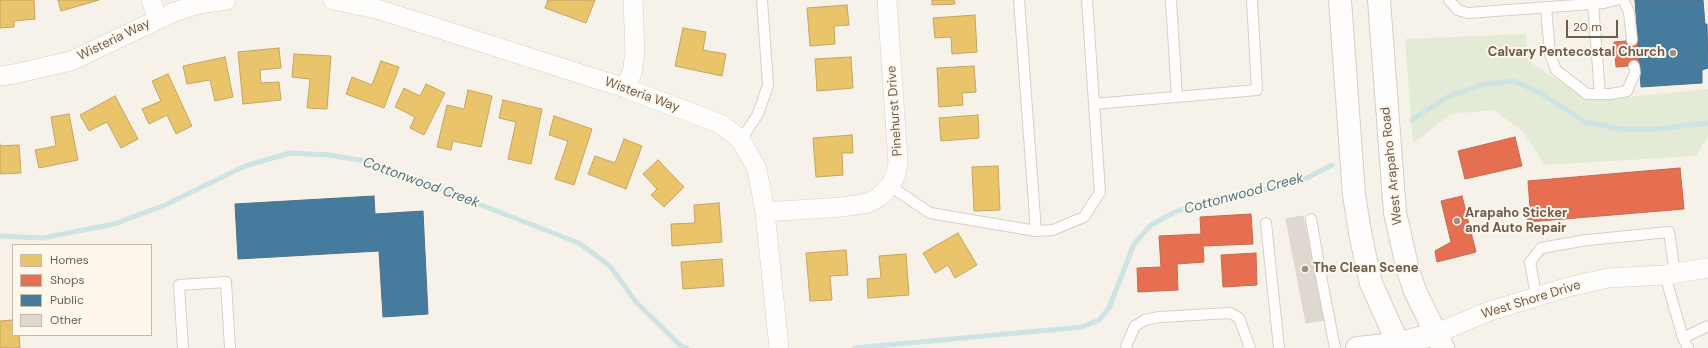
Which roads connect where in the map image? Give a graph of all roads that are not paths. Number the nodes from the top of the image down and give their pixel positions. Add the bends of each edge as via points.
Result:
1 (151, 0) edge
2 (226, 0) edge
3 (333, 0) edge
4 (633, 0) edge
5 (762, 0) edge
6 (887, 0) edge
7 (1019, 0) edge
8 (1087, 0) edge
9 (1171, 0) edge
10 (1252, 0) edge
11 (1340, 0) edge
12 (1379, 0) edge
13 (1448, 0) edge
14 (1616, 0) edge
15 (1623, 0) edge
16 (378, 4) edge
17 (1593, 4) junction
18 (1546, 7) junction
19 (157, 19) junction
20 (1632, 40) dead end
21 (1634, 66) dead end
22 (0, 76) edge
23 (625, 88) junction
24 (1600, 94) junction
25 (1177, 97) junction
26 (1094, 104) junction
27 (741, 140) junction
28 (890, 186) junction
29 (766, 212) junction
30 (1312, 219) dead end
31 (1266, 222) dead end
32 (1036, 231) junction
33 (1708, 268) edge
34 (1670, 274) junction
35 (1536, 295) junction
36 (1708, 326) edge
37 (1683, 338) junction
38 (1439, 341) edge
39 (1398, 346) edge
40 (183, 348) edge
41 (230, 348) edge
42 (779, 348) edge
43 (1126, 348) edge
44 (1250, 348) edge
45 (1279, 348) edge
46 (1335, 348) edge
47 (1357, 348) edge
48 (1688, 348) edge

1 - 19 street
2 - 19 street, Wisteria Way via 199,4
3 - 16 street, Wisteria Way
4 - 23 street via 635,52 632,73
5 - 27 lane via 768,85 758,114
6 - 28 street, Pinehurst Drive via 898,162
7 - 32 lane
8 - 26 lane
9 - 25 lane
10 - 25 lane via 1257,90
11 - 39 main road via 1354,195 1361,238 1371,284
12 - 38 main road, West Arapaho Road via 1395,213 1408,270
13 - 18 lane via 1458,10 1468,13
14 - 17 lane
15 - 20 lane via 1629,12
16 - 23 street, Wisteria Way
17 - 18 lane
17 - 24 lane
18 - 24 lane via 1550,54 1556,70 1587,94
19 - 22 street, Wisteria Way via 71,61
21 - 24 lane via 1634,74 1627,91
23 - 27 street, Wisteria Way via 721,124
25 - 26 lane
26 - 32 lane via 1100,192 1084,217 1053,230
27 - 29 street, Wisteria Way via 757,170
28 - 29 street, Pinehurst Drive via 868,203
28 - 32 lane via 930,213
29 - 42 street, Wisteria Way
30 - 46 lane
31 - 45 lane
33 - 34 street, West Shore Drive
34 - 35 street, West Shore Drive via 1608,278
34 - 35 lane via 1669,232 1587,240 1541,248 1530,262
34 - 37 lane
35 - 38 street, West Shore Drive via 1487,312
36 - 37 lane
37 - 48 lane
38 - 39 main road, West Shore Drive
39 - 47 main road, West Shore Drive
40 - 41 lane via 179,285 226,282
43 - 44 lane via 1135,326 1145,320 1230,313 1238,318

